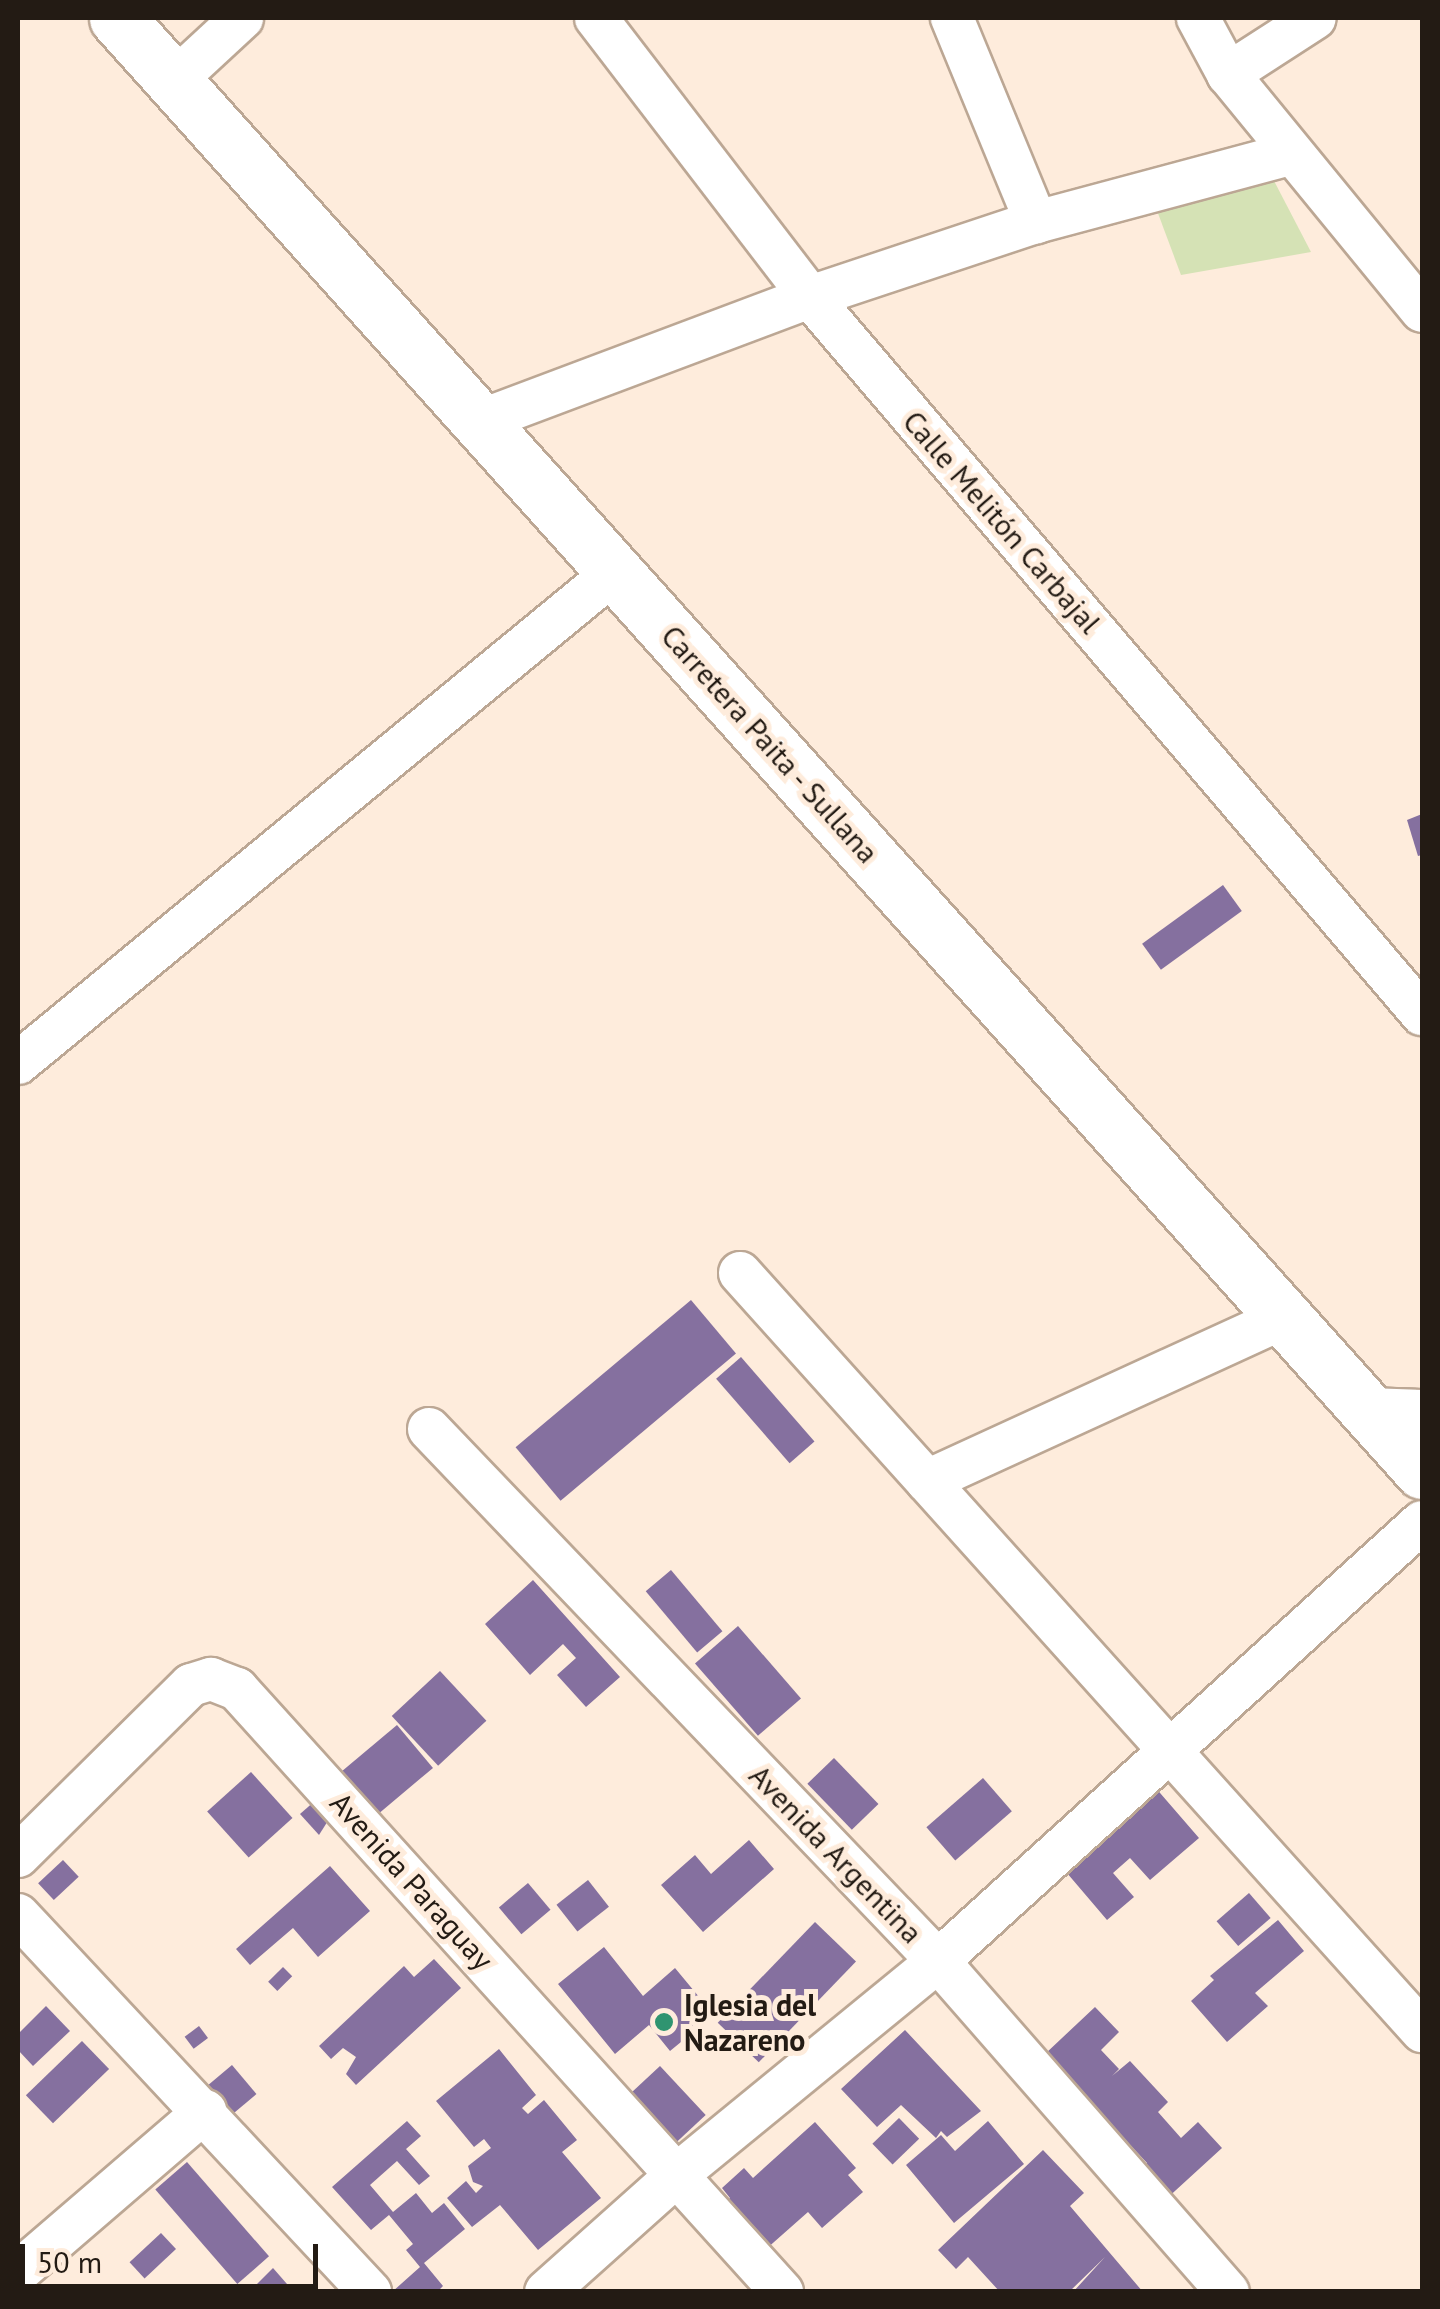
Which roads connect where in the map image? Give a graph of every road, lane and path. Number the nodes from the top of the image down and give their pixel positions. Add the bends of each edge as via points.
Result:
1 (116, 18) edge
2 (242, 18) edge
3 (596, 18) edge
4 (952, 18) edge
5 (1198, 18) edge
6 (1315, 18) edge
7 (1228, 74) junction
8 (174, 81) junction
9 (1290, 154) junction
10 (1036, 222) junction
11 (810, 297) junction
12 (1422, 311) edge
13 (480, 421) junction
14 (616, 572) junction
15 (1422, 1014) edge
16 (18, 1063) edge
17 (740, 1273) dead end
18 (1285, 1317) junction
19 (1368, 1409) junction
20 (1422, 1411) edge
21 (429, 1429) dead end
22 (1422, 1471) edge
23 (927, 1482) junction
24 (1422, 1522) edge
25 (1169, 1752) junction
26 (18, 1856) edge
27 (18, 1915) edge
28 (938, 1961) junction
29 (1422, 2031) edge
30 (205, 2111) junction
31 (679, 2173) junction
32 (18, 2272) edge
33 (370, 2292) edge
34 (546, 2292) edge
35 (782, 2292) edge
36 (1228, 2292) edge

1 - 8 main road, Carretera Paita - Sullana
2 - 8 street
3 - 11 street, Calle Melitón Carbajal
4 - 10 street
5 - 7 street
6 - 7 street
7 - 9 street
8 - 13 main road, Carretera Paita - Sullana
9 - 10 street
9 - 12 street
10 - 11 street
11 - 13 street
11 - 15 street, Calle Melitón Carbajal
13 - 14 main road, Carretera Paita - Sullana
14 - 16 street
14 - 18 main road, Carretera Paita - Sullana
17 - 23 street
18 - 19 main road, Carretera Paita - Sullana
18 - 23 street
19 - 20 street
19 - 22 main road, Carretera Paita - Sullana
21 - 28 street, Avenida Argentina
23 - 25 street
24 - 25 street
25 - 28 street
25 - 29 street
26 - 31 street, Avenida Paraguay via 191,1685 211,1679 237,1689
27 - 30 street
28 - 31 street
28 - 36 street, Avenida Argentina
30 - 32 street
30 - 33 street
31 - 34 street
31 - 35 street, Avenida Paraguay

